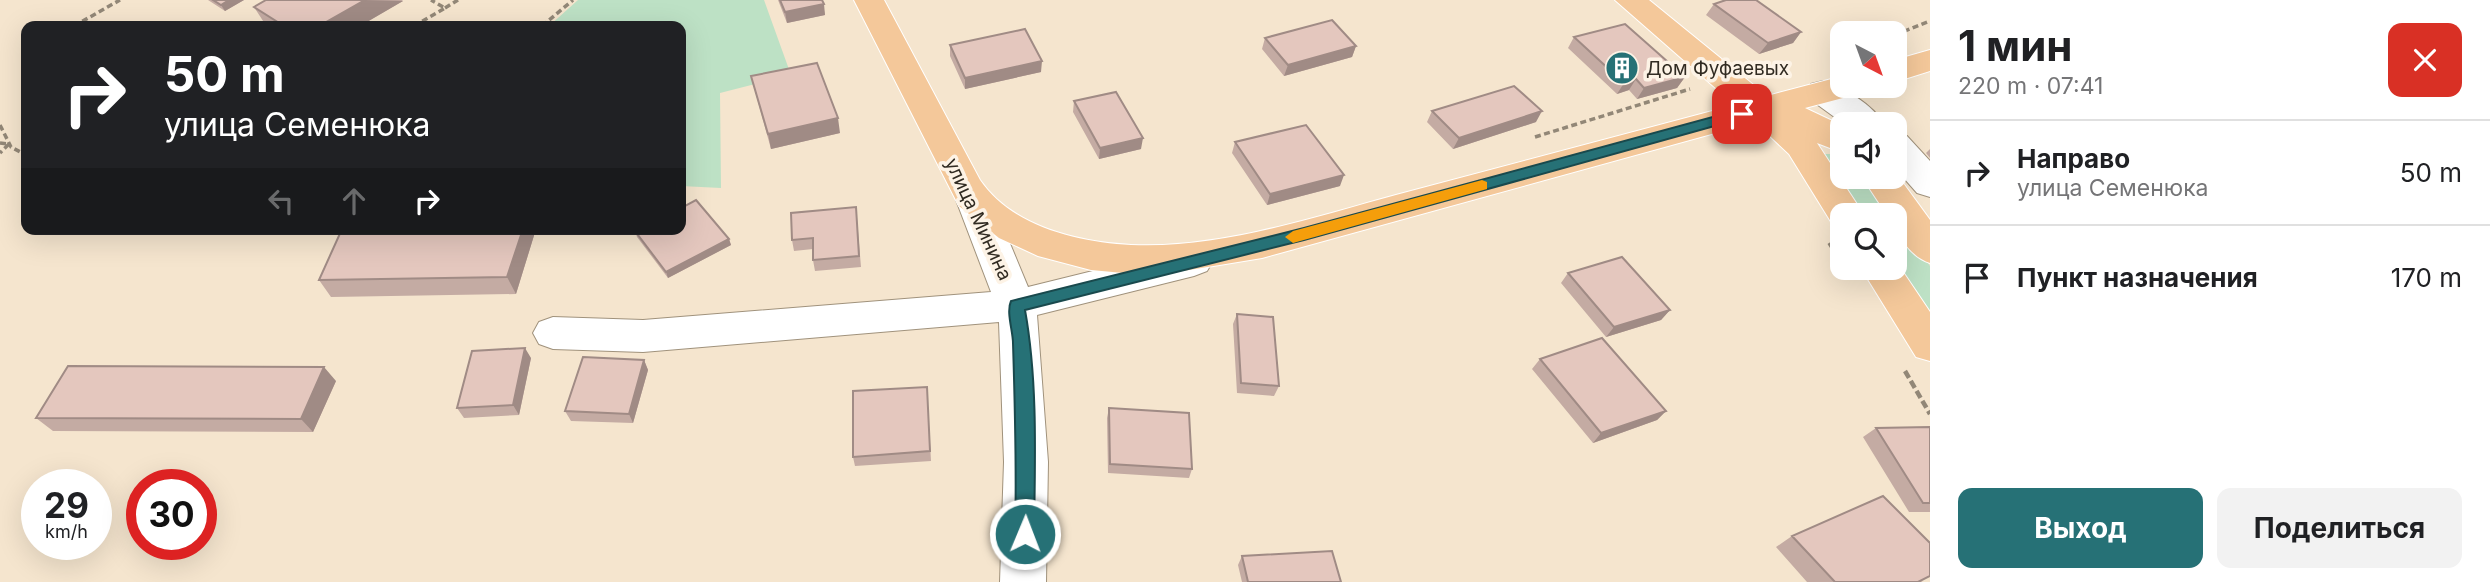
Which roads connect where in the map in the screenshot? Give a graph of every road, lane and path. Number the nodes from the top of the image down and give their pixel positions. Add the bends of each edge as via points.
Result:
1 (120, 0) edge
2 (431, 0) edge
3 (458, 0) edge
4 (573, 0) edge
5 (869, 0) edge
6 (1630, 0) edge
7 (445, 8) junction
8 (83, 21) edge
9 (423, 21) edge
10 (547, 21) edge
11 (1930, 21) edge
12 (1908, 30) edge
13 (1930, 61) edge
14 (1908, 67) edge
15 (1696, 87) dead end
16 (1830, 90) edge
17 (1843, 98) edge
18 (1760, 109) junction
19 (1856, 112) edge
20 (0, 125) edge
21 (1830, 134) edge
22 (1530, 139) dead end
23 (0, 143) edge
24 (9, 144) junction
25 (21, 152) edge
26 (0, 153) edge
27 (1907, 158) edge
28 (1930, 184) edge
29 (1888, 189) edge
30 (975, 200) junction
31 (1830, 214) edge
32 (1930, 249) edge
33 (1216, 255) junction
34 (1888, 280) edge
35 (1016, 305) junction
36 (553, 333) dead end
37 (1930, 345) edge
38 (1023, 582) edge

1 - 8 path
2 - 7 path
3 - 7 path
4 - 10 path
5 - 30 main road, улица Минина
6 - 18 main road
7 - 9 path
11 - 12 path
13 - 14 main road
15 - 22 path
16 - 18 main road
17 - 19 street
18 - 21 main road via 1795,117
18 - 31 main road via 1801,145
18 - 33 main road
20 - 24 path
23 - 24 path
24 - 25 path
24 - 26 path
27 - 28 street
29 - 32 main road
30 - 33 main road via 1032,242 1065,251 1159,261
30 - 35 street, улица Минина
33 - 35 street
34 - 37 main road
35 - 36 street via 643,336
35 - 38 street, улица Минина via 1026,462

